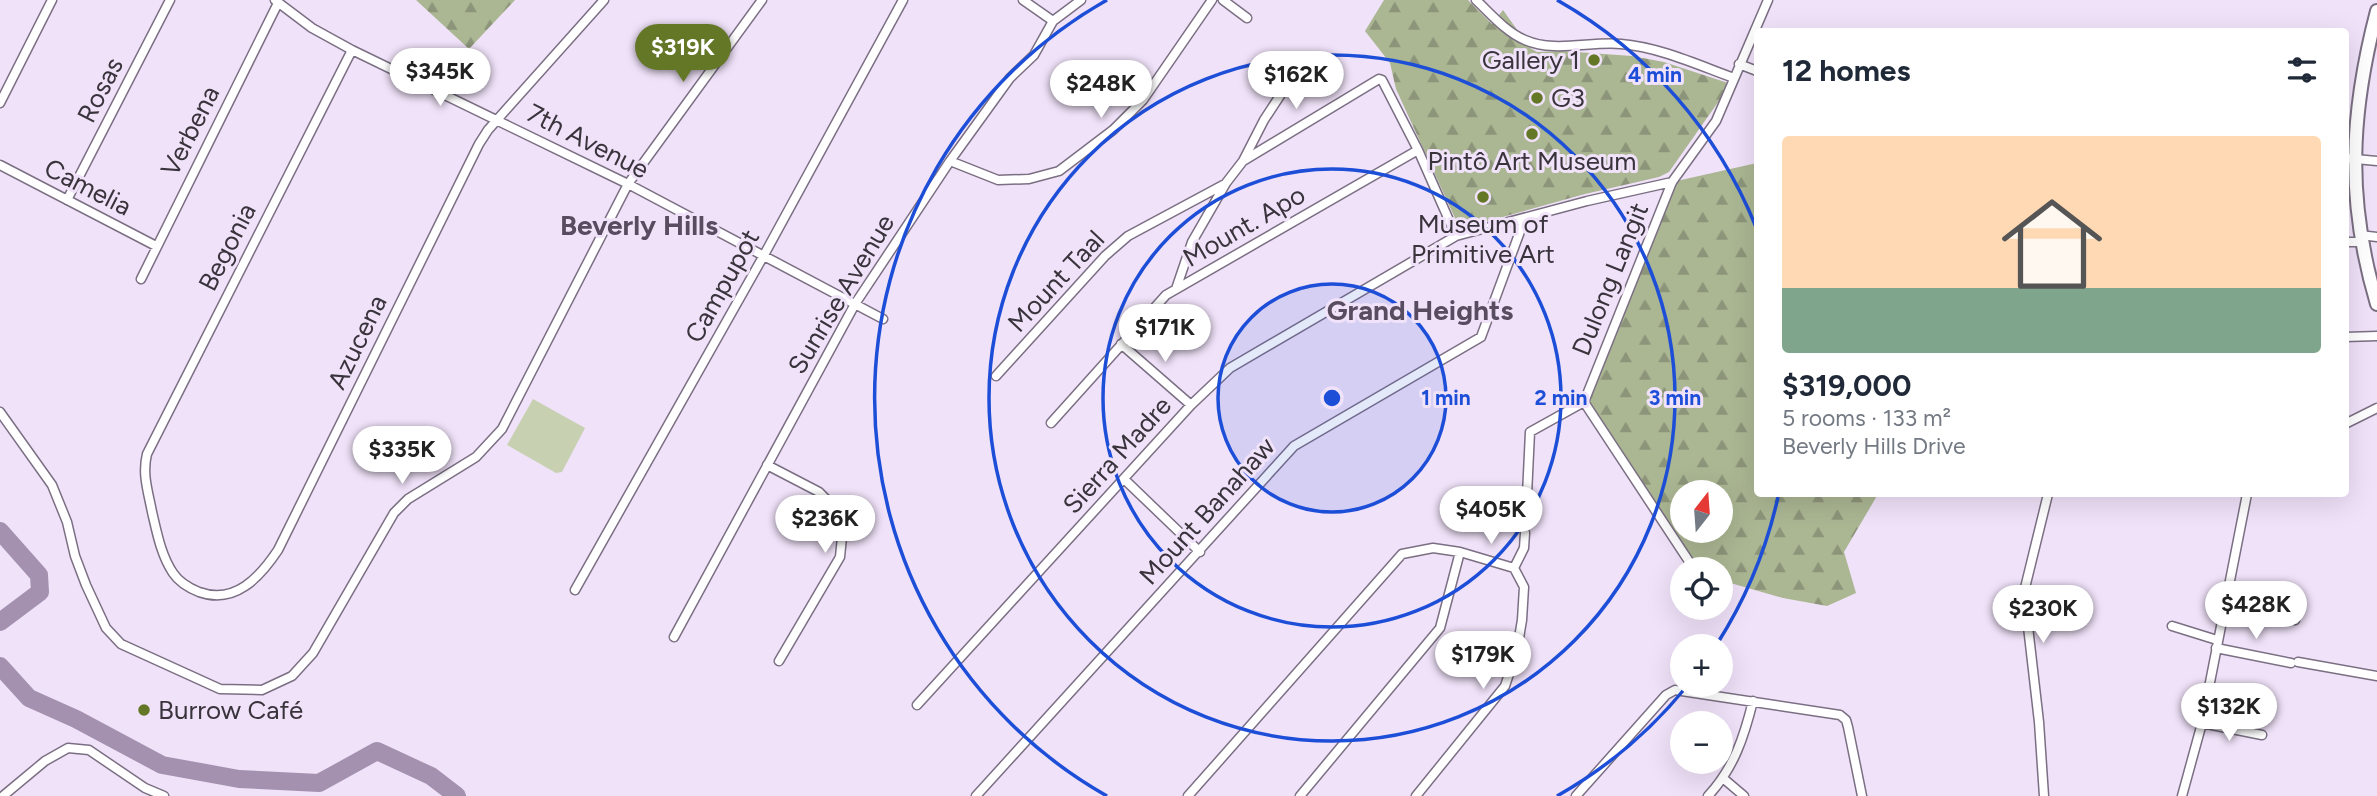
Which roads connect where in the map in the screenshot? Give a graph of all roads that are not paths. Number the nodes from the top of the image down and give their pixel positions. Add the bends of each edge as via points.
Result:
1 (52, 0) edge
2 (170, 0) edge
3 (604, 0) edge
4 (762, 0) edge
5 (903, 0) edge
6 (1023, 0) edge
7 (1081, 0) edge
8 (1212, 0) edge
9 (1223, 0) edge
10 (1476, 0) edge
11 (277, 2) edge
12 (1764, 2) edge
13 (2377, 10) edge
14 (1247, 18) dead end
15 (1053, 21) junction
16 (352, 50) junction
17 (1304, 59) dead end
18 (1739, 64) junction
19 (1754, 70) edge
20 (1734, 78) junction
21 (0, 103) edge
22 (497, 119) junction
23 (1418, 150) junction
24 (2349, 159) edge
25 (950, 161) junction
26 (1243, 161) junction
27 (2377, 161) edge
28 (0, 165) edge
29 (1672, 181) junction
30 (1226, 183) junction
31 (628, 184) junction
32 (67, 200) junction
33 (1525, 218) junction
34 (1456, 236) junction
35 (2377, 237) edge
36 (2361, 239) junction
37 (2349, 241) edge
38 (156, 246) junction
39 (764, 255) junction
40 (141, 279) dead end
41 (1176, 289) junction
42 (856, 304) junction
43 (2377, 304) edge
44 (883, 319) dead end
45 (2377, 335) edge
46 (2349, 337) edge
47 (1121, 344) junction
48 (996, 376) dead end
49 (1584, 402) junction
50 (1191, 405) junction
51 (2377, 408) edge
52 (0, 412) edge
53 (1051, 422) dead end
54 (2349, 422) edge
55 (144, 465) joint
56 (767, 465) junction
57 (1124, 479) junction
58 (1527, 495) dead end
59 (2047, 497) edge
60 (2246, 497) edge
61 (1525, 533) dead end
62 (1200, 552) junction
63 (1460, 552) junction
64 (1686, 557) edge
65 (1514, 568) junction
66 (575, 590) dead end
67 (2224, 607) junction
68 (2295, 620) dead end
69 (2172, 626) dead end
70 (674, 637) dead end
71 (2217, 644) junction
72 (779, 661) dead end
73 (2377, 676) edge
74 (1753, 701) junction
75 (917, 705) dead end
76 (2202, 723) junction
77 (2262, 735) dead end
78 (1724, 779) junction
79 (0, 784) edge
80 (145, 788) junction
81 (5, 794) edge
82 (139, 796) edge
83 (164, 796) edge
84 (976, 796) edge
85 (1188, 796) edge
86 (1300, 796) edge
87 (1416, 796) edge
88 (1576, 796) edge
89 (1708, 796) edge
90 (1744, 796) edge
91 (1862, 796) edge
92 (2044, 796) edge
93 (2182, 796) edge

1 - 21 street
2 - 32 street, Rosas
3 - 22 street, Azucena
4 - 31 street
5 - 39 street, Campupot
6 - 15 street
7 - 15 street, Sunrise Avenue
8 - 25 street via 1143,100 1059,172 998,180
9 - 14 street
10 - 20 street via 1499,23 1534,44 1622,44
11 - 16 street, 7th Avenue
11 - 38 street, Verbena
12 - 18 street, Dulong Langit
13 - 24 main road
15 - 25 street, Sunrise Avenue via 1034,55 1010,78
16 - 22 street, 7th Avenue
16 - 55 street, Begonia
17 - 26 street
18 - 19 street
18 - 20 street, Dulong Langit
20 - 29 street, Dulong Langit via 1716,121
22 - 31 street, 7th Avenue
22 - 55 street, Azucena via 479,144 278,550 257,578 235,591 215,594 192,589 174,575 160,546
23 - 26 street via 1382,80
23 - 34 street
23 - 41 street, Mount. Apo
24 - 27 street
24 - 36 main road
25 - 42 street, Sunrise Avenue
26 - 30 street
28 - 32 street, Camelia
29 - 33 street, Sierra Madre
29 - 49 street, Dulong Langit
30 - 41 street via 1192,242
30 - 48 street, Mount Taal via 1128,236
31 - 39 street, 7th Avenue
31 - 52 street via 502,429 475,457 408,499 394,513 313,653 292,676 262,690 220,689 121,644 106,628 86,585 52,485
32 - 38 street, Camelia
33 - 34 street, Sierra Madre
33 - 62 street, Mount Banahaw via 1481,337 1294,446
34 - 50 street, Sierra Madre via 1230,368
35 - 36 street
36 - 37 street
36 - 43 main road
38 - 40 street, Verbena
39 - 42 street, 7th Avenue
39 - 66 street, Campupot
41 - 47 street, Mount. Apo
42 - 44 street, 7th Avenue
42 - 56 street, Sunrise Avenue
45 - 46 street
47 - 50 street
47 - 53 street, Mount. Apo
49 - 58 street via 1530,432
49 - 64 street
50 - 57 street, Sierra Madre
51 - 54 street
56 - 70 street, Sunrise Avenue
56 - 72 street via 819,492 836,510 843,527 840,557
57 - 62 street
57 - 75 street, Sierra Madre
59 - 92 street via 2024,592
60 - 67 street
61 - 65 street via 1524,548
62 - 84 street, Mount Banahaw
63 - 65 street
63 - 85 street via 1433,548 1402,554
63 - 86 street via 1440,628
65 - 87 street via 1524,587 1522,620 1505,686
67 - 68 street
67 - 71 street
69 - 71 street
71 - 73 street
71 - 76 street
74 - 78 street
74 - 88 street via 1675,690
74 - 91 street via 1840,715 1848,727
76 - 77 street
76 - 93 street
78 - 89 street
78 - 90 street
79 - 81 street
80 - 81 street via 89,750 68,748 44,761
80 - 82 street
80 - 83 street

